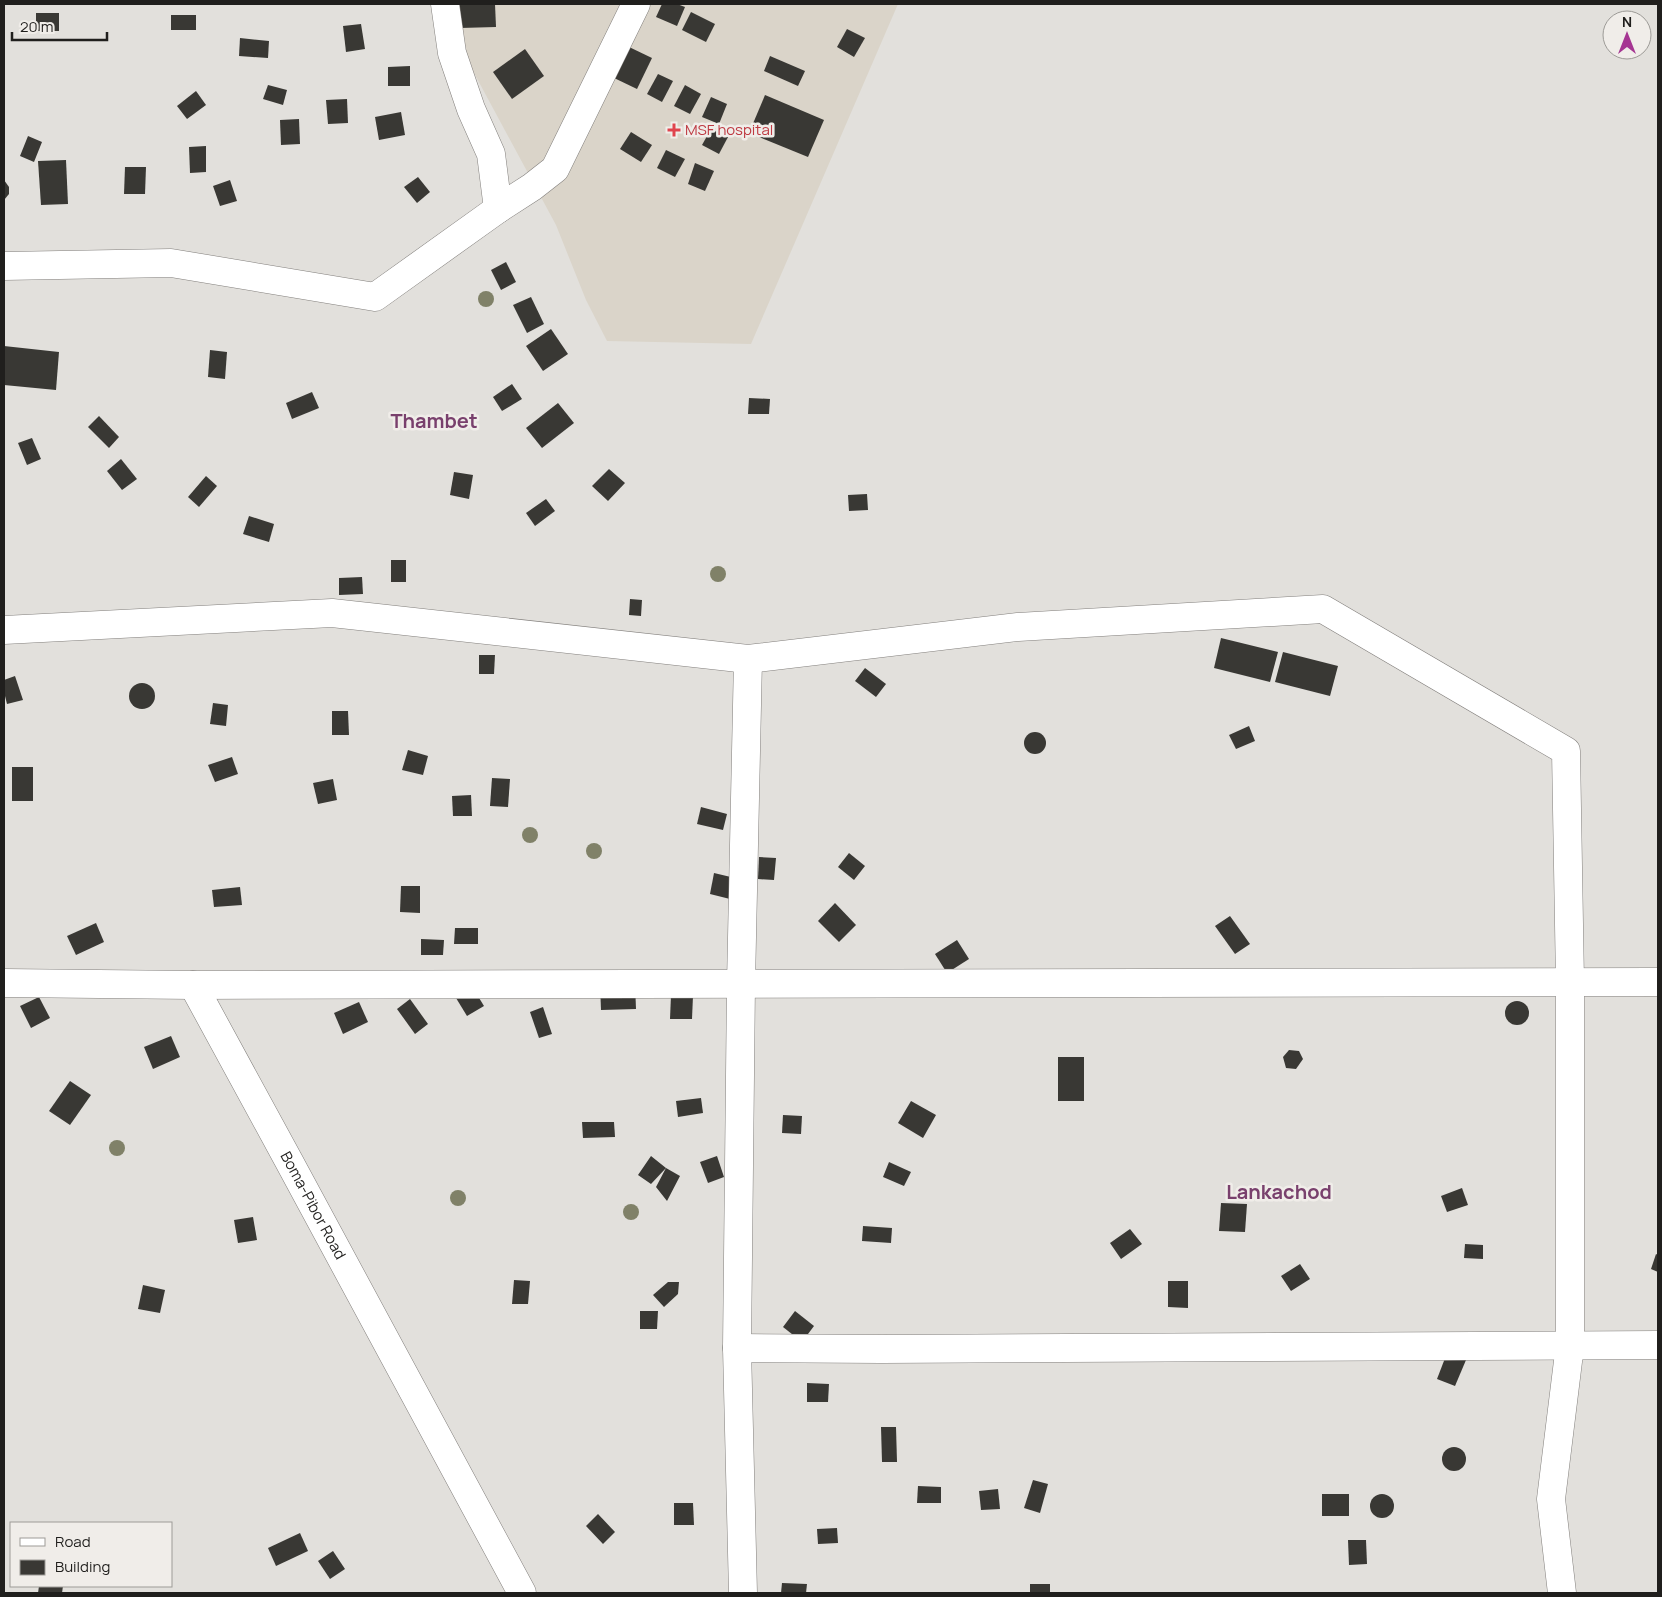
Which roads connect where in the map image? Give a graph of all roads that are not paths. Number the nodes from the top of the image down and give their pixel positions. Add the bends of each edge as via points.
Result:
1 (445, 4) edge
2 (636, 4) edge
3 (498, 210) junction
4 (4, 266) edge
5 (4, 630) edge
6 (748, 659) junction
7 (1570, 982) junction
8 (1658, 982) edge
9 (4, 983) edge
10 (741, 984) junction
11 (193, 985) junction
12 (1570, 1345) junction
13 (1658, 1345) edge
14 (737, 1348) junction
15 (522, 1593) edge
16 (743, 1593) edge
17 (1562, 1593) edge

1 - 3 street via 452,53 491,154
2 - 3 street via 556,168
3 - 4 street via 375,296 170,263
5 - 6 street via 332,613
6 - 7 street via 1018,627 1323,609 1566,751
6 - 10 street
7 - 8 street
7 - 10 street
7 - 12 street
9 - 11 street
10 - 11 street
10 - 14 street
11 - 15 street, Boma-Pibor Road
12 - 13 street
12 - 14 street
12 - 17 street via 1551,1500
14 - 16 street

